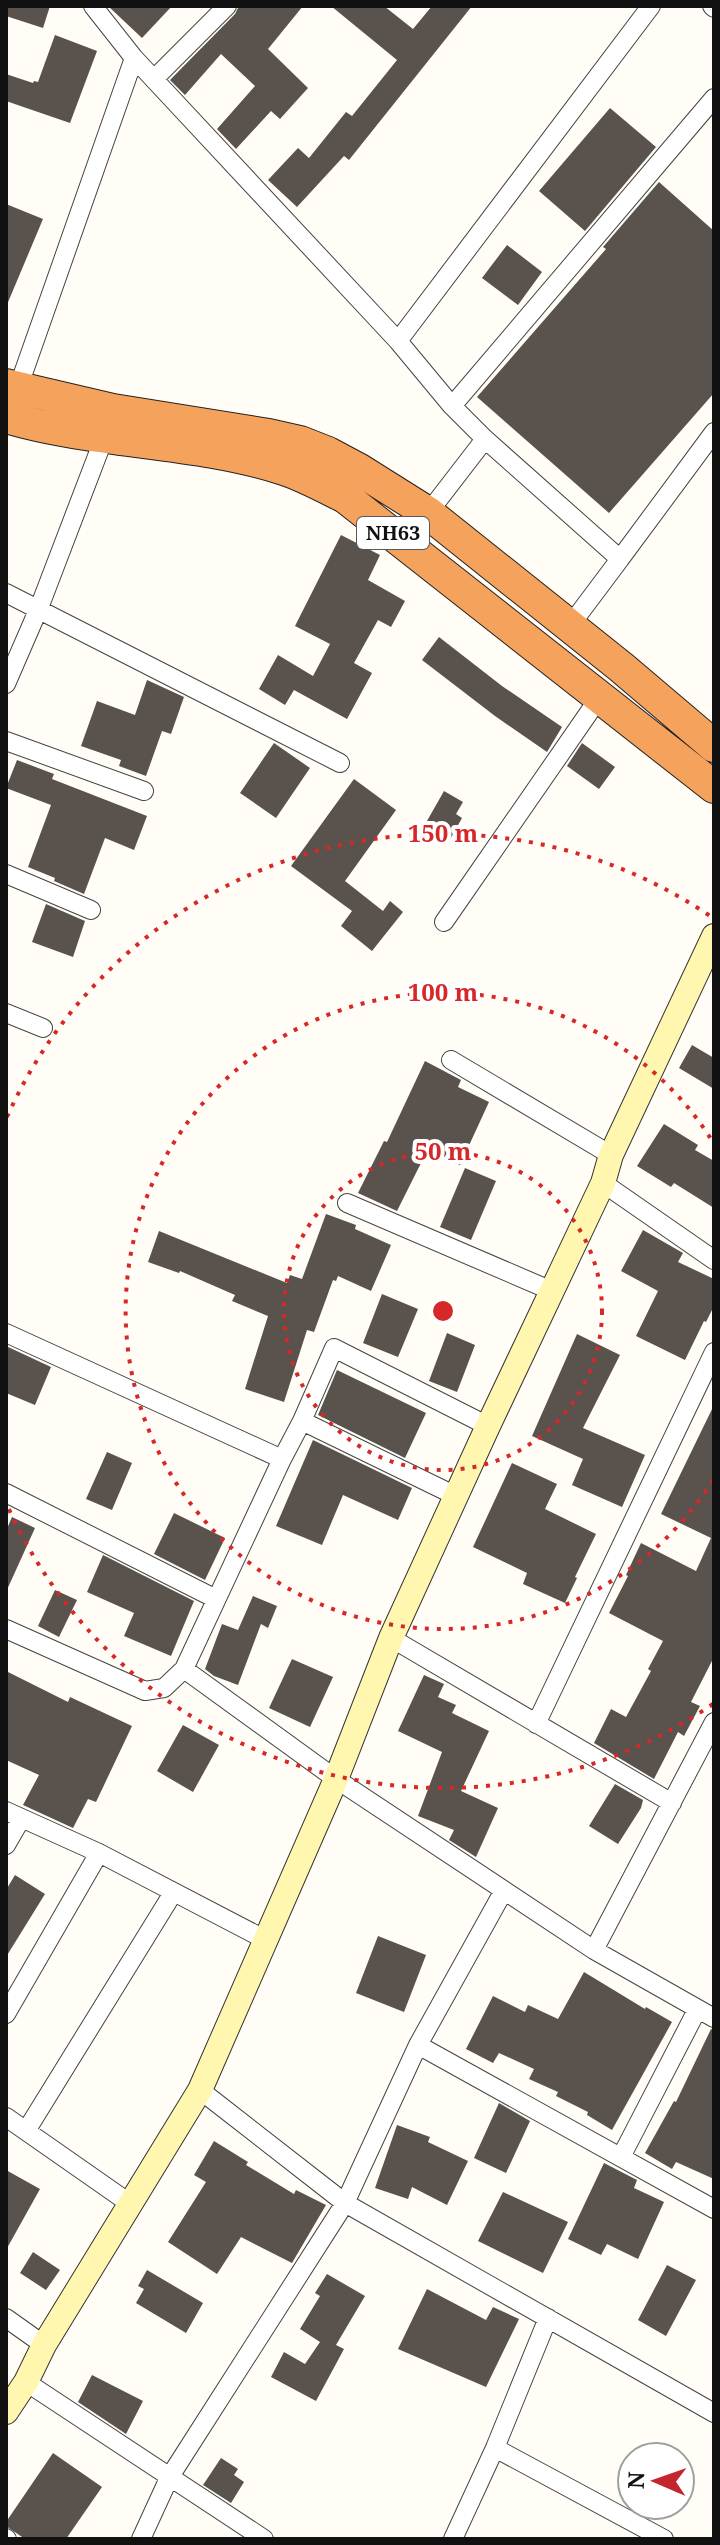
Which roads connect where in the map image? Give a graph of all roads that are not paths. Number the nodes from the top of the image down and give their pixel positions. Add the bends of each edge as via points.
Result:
1 (93, 6) edge
2 (227, 6) edge
3 (651, 6) edge
4 (134, 58) junction
5 (154, 79) junction
6 (714, 98) edge
7 (398, 341) junction
8 (10, 396) edge
9 (452, 406) junction
10 (714, 432) edge
11 (104, 438) junction
12 (485, 439) junction
13 (428, 513) junction
14 (620, 559) junction
15 (6, 593) edge
16 (39, 608) junction
17 (569, 627) junction
18 (6, 684) edge
19 (599, 698) junction
20 (6, 741) edge
21 (714, 746) edge
22 (340, 763) dead end
23 (714, 787) edge
24 (144, 791) dead end
25 (6, 874) edge
26 (91, 910) dead end
27 (444, 922) dead end
28 (714, 936) edge
29 (6, 1013) edge
30 (43, 1028) dead end
31 (451, 1060) dead end
32 (611, 1155) junction
33 (603, 1183) junction
34 (347, 1203) dead end
35 (714, 1260) edge
36 (552, 1291) junction
37 (6, 1333) edge
38 (714, 1352) edge
39 (302, 1421) junction
40 (488, 1426) junction
41 (282, 1459) junction
42 (6, 1493) edge
43 (456, 1496) junction
44 (216, 1599) junction
45 (6, 1629) edge
46 (391, 1638) junction
47 (184, 1669) junction
48 (714, 1722) edge
49 (536, 1724) junction
50 (336, 1779) junction
51 (672, 1803) junction
52 (14, 1815) edge
53 (6, 1845) edge
54 (99, 1853) junction
55 (503, 1892) junction
56 (173, 1893) junction
57 (266, 1940) junction
58 (594, 1950) junction
59 (6, 2014) edge
60 (705, 2014) edge
61 (418, 2045) junction
62 (200, 2090) junction
63 (6, 2117) edge
64 (26, 2131) junction
65 (621, 2157) junction
66 (345, 2203) junction
67 (132, 2205) junction
68 (714, 2209) edge
69 (6, 2318) edge
70 (548, 2318) junction
71 (44, 2345) junction
72 (26, 2382) junction
73 (6, 2412) edge
74 (714, 2413) edge
75 (495, 2448) junction
76 (169, 2478) junction
77 (141, 2539) edge
78 (264, 2539) edge
79 (453, 2539) edge
80 (664, 2539) edge

1 - 4 street
2 - 5 street
3 - 7 street
4 - 5 street
4 - 8 street
5 - 7 street
6 - 9 street
7 - 9 street
8 - 11 highway, NH63
8 - 13 highway, NH63 via 300,442 358,469
9 - 12 street
10 - 14 street
11 - 16 street
11 - 19 highway, NH63 via 253,460 345,497
12 - 13 street
12 - 14 street
13 - 17 highway, NH63
14 - 17 street
15 - 16 street
16 - 18 street
16 - 22 street
17 - 21 highway, NH63
19 - 23 highway, NH63
19 - 27 street
20 - 24 street
25 - 26 street
28 - 32 street
29 - 30 street
31 - 32 street
32 - 33 street
33 - 35 street
33 - 36 street
34 - 36 street
36 - 40 street
37 - 41 street
38 - 49 street
39 - 40 street via 334,1348
39 - 41 street
39 - 43 street
40 - 43 street
41 - 44 street
42 - 44 street
43 - 46 street
44 - 47 street
45 - 47 street via 145,1691 164,1688
46 - 49 street
46 - 50 street
47 - 50 street
48 - 51 street
49 - 51 street
50 - 55 street
50 - 57 street
51 - 58 street
52 - 53 street
52 - 54 street
54 - 56 street
54 - 59 street
55 - 58 street
55 - 61 street
56 - 57 street
56 - 64 street
57 - 62 street
58 - 60 street
60 - 65 street
61 - 65 street
61 - 66 street
62 - 66 street
62 - 67 street
63 - 64 street
64 - 67 street
65 - 68 street
66 - 70 street
66 - 76 street
67 - 71 street
69 - 71 street
70 - 74 street
70 - 75 street
71 - 72 street
72 - 73 street
72 - 76 street
75 - 79 street
75 - 80 street
76 - 77 street
76 - 78 street

